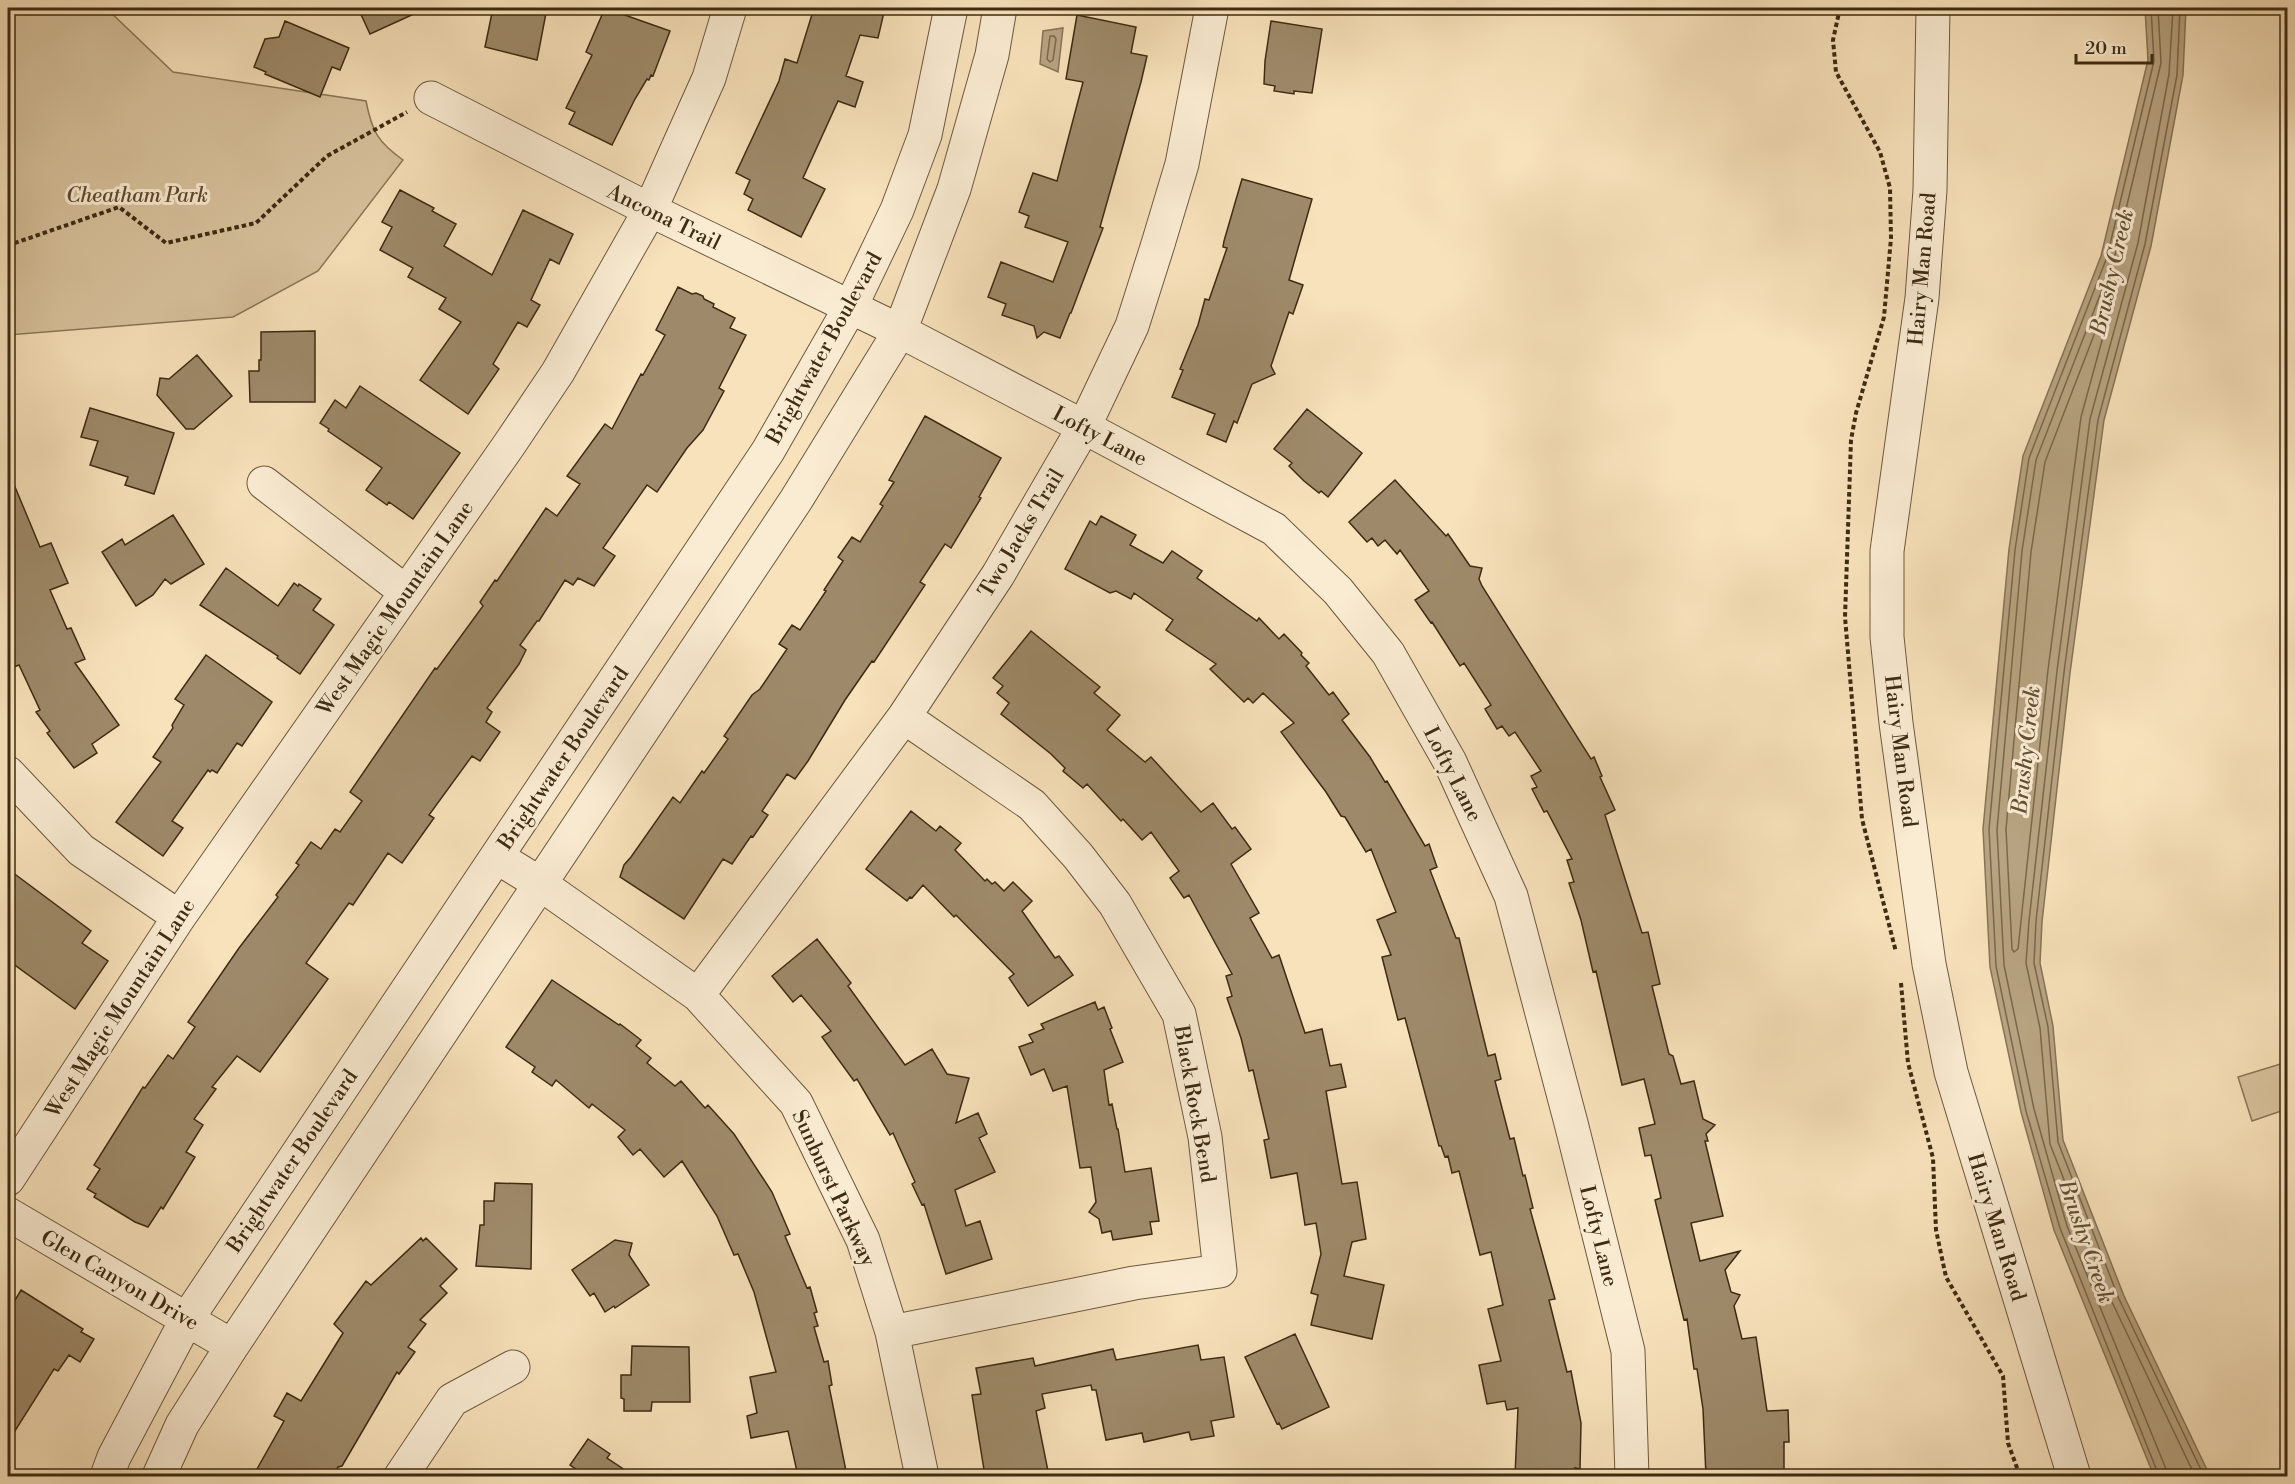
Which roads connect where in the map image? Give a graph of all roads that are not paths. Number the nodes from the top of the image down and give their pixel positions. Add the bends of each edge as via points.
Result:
1 (729, 8) edge
2 (951, 8) edge
3 (1000, 8) edge
4 (1212, 8) edge
5 (1933, 8) edge
6 (431, 98) road end
7 (650, 210) junction
8 (851, 306) junction
9 (900, 331) junction
10 (1084, 427) junction
11 (264, 483) dead end
12 (406, 592) junction
13 (904, 717) junction
14 (8, 772) edge
15 (497, 857) junction
16 (539, 883) junction
17 (179, 917) junction
18 (698, 994) junction
19 (8, 1179) edge
20 (8, 1214) edge
21 (187, 1320) junction
22 (892, 1332) junction
23 (232, 1346) junction
24 (513, 1367) dead end
25 (107, 1476) edge
26 (159, 1476) edge
27 (401, 1476) edge
28 (922, 1476) edge
29 (1632, 1476) edge
30 (2074, 1476) edge

1 - 7 street, West Magic Mountain Lane via 709,78
2 - 8 street, Brightwater Boulevard via 925,135 897,210
3 - 9 street via 992,55 954,189
4 - 10 street, Two Jacks Trail via 1182,164 1158,244 1132,326
5 - 30 street, Hairy Man Road via 1930,190 1922,298 1887,551 1887,637 1929,964 1951,1072
6 - 7 street, Ancona Trail
7 - 8 street, Ancona Trail
7 - 12 street, West Magic Mountain Lane via 558,372
8 - 9 street, Ancona Trail
8 - 15 street, Brightwater Boulevard via 768,451
9 - 10 street, Lofty Lane
9 - 16 street via 796,500
10 - 13 street, Two Jacks Trail via 998,575
10 - 29 street, Lofty Lane via 1274,529 1338,591 1388,653 1450,762 1512,896 1571,1123 1628,1351
11 - 12 street
12 - 17 street, West Magic Mountain Lane
13 - 18 street, Two Jacks Trail
13 - 22 street, Black Rock Bend via 1032,805 1116,904 1179,1014 1205,1137 1220,1271 1134,1283
14 - 17 street via 81,850
15 - 16 street, Sunburst Parkway
15 - 21 street, Brightwater Boulevard
16 - 18 street, Sunburst Parkway
16 - 23 street
17 - 19 street, West Magic Mountain Lane
18 - 22 street, Sunburst Parkway via 796,1103 863,1240
20 - 21 street, Glen Canyon Drive
21 - 23 street, Glen Canyon Drive
21 - 25 street, Brightwater Boulevard
22 - 28 street, Sunburst Parkway
23 - 26 street via 182,1425
24 - 27 street via 452,1400

